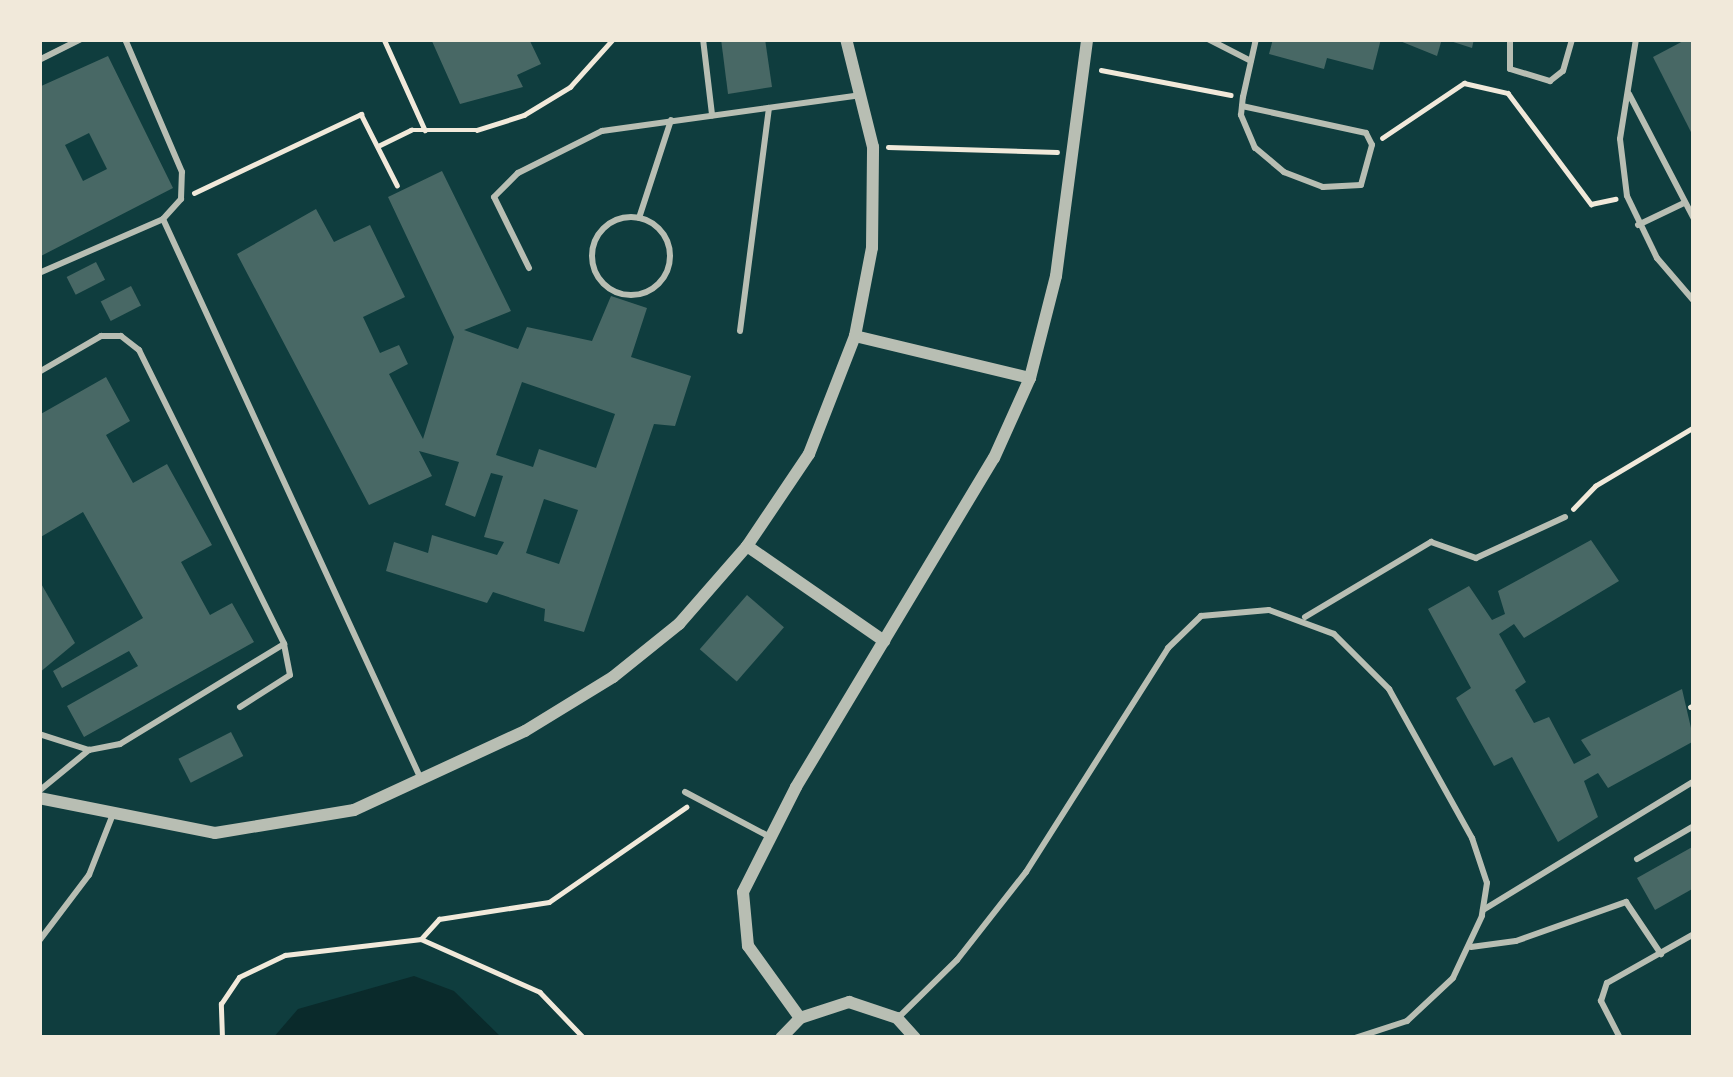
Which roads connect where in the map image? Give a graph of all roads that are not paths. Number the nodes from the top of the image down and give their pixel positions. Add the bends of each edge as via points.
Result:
1 (81, 39) edge
2 (124, 39) edge
3 (703, 39) edge
4 (846, 39) edge
5 (1087, 39) edge
6 (1208, 39) edge
7 (1256, 39) edge
8 (1510, 39) edge
9 (1572, 39) edge
10 (1636, 39) edge
11 (39, 60) edge
12 (1251, 61) junction
13 (1628, 92) junction
14 (863, 95) junction
15 (1242, 102) junction
16 (769, 107) junction
17 (712, 115) junction
18 (671, 120) junction
19 (1684, 203) junction
20 (639, 218) junction
21 (164, 219) junction
22 (1694, 219) edge
23 (1637, 226) junction
24 (529, 268) dead end
25 (39, 273) edge
26 (1694, 301) edge
27 (740, 331) dead end
28 (855, 336) junction
29 (39, 372) edge
30 (1030, 378) junction
31 (1565, 517) road end
32 (747, 546) junction
33 (1305, 616) junction
34 (884, 640) junction
35 (284, 644) junction
36 (240, 707) dead end
37 (39, 734) edge
38 (89, 749) junction
39 (1694, 781) edge
40 (424, 784) junction
41 (685, 792) dead end
42 (39, 795) edge
43 (112, 814) junction
44 (1694, 826) edge
45 (768, 836) junction
46 (1636, 860) dead end
47 (1483, 910) junction
48 (1694, 934) edge
49 (39, 941) edge
50 (1471, 947) junction
51 (1660, 954) junction
52 (800, 1018) junction
53 (897, 1018) junction
54 (781, 1038) edge
55 (915, 1038) edge
56 (1355, 1038) edge
57 (1620, 1038) edge

1 - 11 lane
2 - 21 lane via 182,172 181,199
3 - 17 lane
4 - 14 street
5 - 30 street via 1056,276
6 - 12 lane
7 - 12 lane
8 - 9 lane via 1510,69 1550,81 1560,76
10 - 13 lane
12 - 15 lane
13 - 19 lane
13 - 23 lane via 1620,139
14 - 16 lane
14 - 28 street via 873,147 872,248
15 - 15 lane via 1359,130 1372,145 1361,185 1323,188 1267,161 1246,132
16 - 17 lane
16 - 27 lane
17 - 18 lane
18 - 20 lane
18 - 24 lane via 602,131 498,185 496,203
19 - 22 lane
19 - 23 lane
20 - 20 lane via 664,235 670,264 654,288 628,296 607,287 592,251 613,221
21 - 25 lane
21 - 40 lane
23 - 26 lane
28 - 30 street
28 - 32 street via 809,454
29 - 35 lane via 101,336 131,342
30 - 34 street via 994,458
31 - 33 lane via 1476,558 1431,542
32 - 34 street
32 - 40 street via 679,624 613,676
33 - 47 lane via 1355,651 1389,689 1482,862
33 - 53 lane via 1217,612 1168,648 1026,872 958,960
34 - 45 street
35 - 36 lane via 290,675
35 - 38 lane via 120,744
37 - 38 lane
38 - 42 lane
39 - 47 lane
40 - 43 street via 354,810 250,831 215,833
41 - 45 lane
42 - 43 street
43 - 49 lane via 89,875
44 - 46 lane
45 - 52 street via 743,892 741,920 770,984
47 - 50 lane
48 - 51 lane
50 - 51 lane via 1516,941 1626,902
50 - 56 lane via 1428,1006
51 - 57 lane via 1603,992
52 - 53 street via 849,1002
52 - 54 street
53 - 55 street

